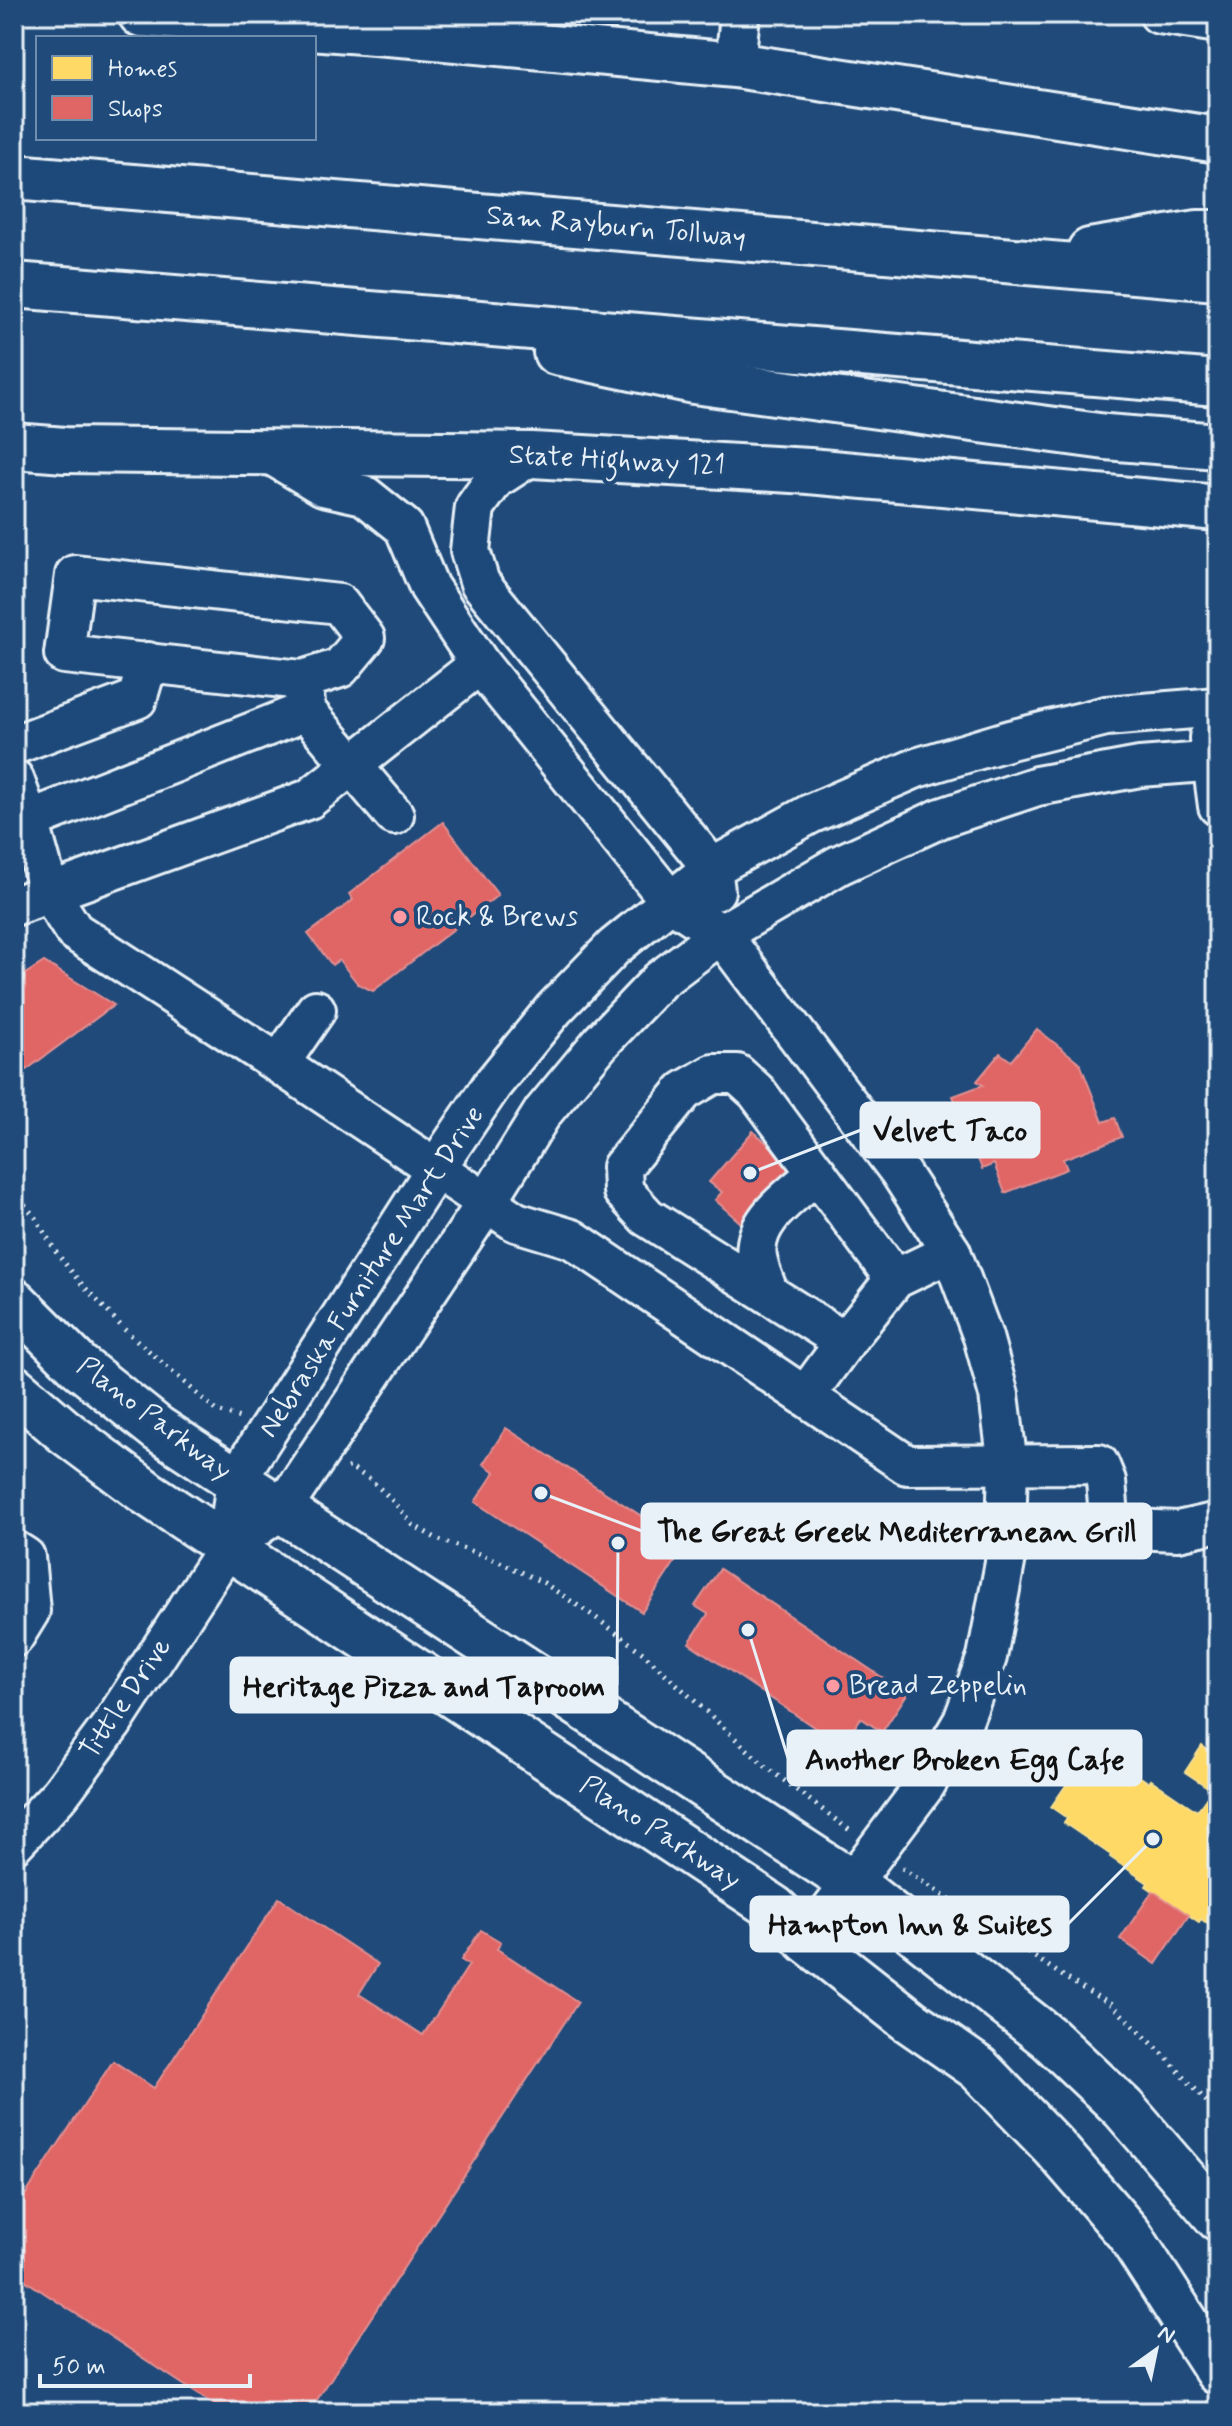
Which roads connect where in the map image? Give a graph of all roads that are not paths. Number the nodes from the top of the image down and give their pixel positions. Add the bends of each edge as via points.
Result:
1 (141, 14) edge
2 (740, 14) edge
3 (1159, 14) edge
4 (1218, 23) edge
5 (414, 24) edge
6 (735, 65) junction
7 (1218, 140) edge
8 (14, 177) edge
9 (1218, 233) edge
10 (1028, 261) junction
11 (1218, 278) edge
12 (14, 285) edge
13 (369, 313) junction
14 (1218, 383) edge
15 (14, 446) edge
16 (1218, 446) edge
17 (268, 453) junction
18 (532, 455) junction
19 (1218, 508) edge
20 (148, 662) junction
21 (480, 664) junction
22 (304, 695) junction
23 (1212, 707) edge
24 (14, 745) edge
25 (1214, 761) edge
26 (352, 766) junction
27 (14, 779) edge
28 (1218, 806) edge
29 (394, 815) dead end
30 (22, 823) edge
31 (712, 868) junction
32 (49, 892) junction
33 (670, 901) junction
34 (14, 906) edge
35 (721, 934) junction
36 (316, 1010) dead end
37 (279, 1064) junction
38 (436, 1168) junction
39 (817, 1173) junction
40 (487, 1202) junction
41 (676, 1235) junction
42 (951, 1252) junction
43 (895, 1279) junction
44 (643, 1287) junction
45 (769, 1294) junction
46 (14, 1301) edge
47 (845, 1342) junction
48 (14, 1388) edge
49 (806, 1395) junction
50 (1008, 1466) junction
51 (236, 1480) junction
52 (282, 1509) junction
53 (1218, 1522) edge
54 (227, 1548) junction
55 (14, 1550) edge
56 (14, 1637) edge
57 (14, 1843) edge
58 (864, 1867) junction
59 (808, 1941) junction
60 (1218, 2218) edge
61 (1218, 2372) edge

1 - 5 main road
2 - 6 street
3 - 4 street
5 - 6 main road
6 - 7 main road
8 - 10 main road, Sam Rayburn Tollway
9 - 10 main road
10 - 11 main road, Sam Rayburn Tollway
12 - 13 main road
13 - 14 main road
13 - 16 main road via 694,381 1106,437
15 - 17 main road, State Highway 121
17 - 18 main road, State Highway 121
17 - 21 street via 323,486 364,495 404,527 429,587
18 - 19 main road, State Highway 121 via 809,471
18 - 31 street via 495,479 475,507 470,551 480,583
20 - 22 street
20 - 22 street via 64,654 75,575 339,604 365,638 340,668
20 - 24 street via 137,699
21 - 26 street
21 - 33 street
22 - 26 street
22 - 30 street
23 - 25 street
23 - 31 street, Nebraska Furniture Mart Drive via 1106,716 916,768 810,814
25 - 28 street
25 - 35 street, Nebraska Furniture Mart Drive via 1140,767 1037,786 941,818 839,865
26 - 29 street
26 - 32 street via 309,799
27 - 30 street
30 - 32 street
31 - 33 street, Nebraska Furniture Mart Drive
31 - 35 street
32 - 34 street
32 - 37 street via 74,931
33 - 35 street
33 - 38 street, Nebraska Furniture Mart Drive via 614,947 554,1009 492,1085
35 - 40 street, Nebraska Furniture Mart Drive via 660,980 602,1041 543,1112
35 - 42 street via 899,1171
36 - 37 street
37 - 38 street
38 - 40 street
38 - 51 street, Nebraska Furniture Mart Drive
39 - 41 street via 757,1092 737,1074 713,1074 684,1091 622,1167 623,1191 647,1217
39 - 43 street
39 - 45 street via 768,1217 757,1235 757,1257
40 - 44 street via 516,1222 572,1239
40 - 52 street, Nebraska Furniture Mart Drive
41 - 44 street
41 - 45 street
42 - 43 street
42 - 50 street via 999,1395
43 - 47 street
44 - 49 street
45 - 47 street
46 - 51 main road, Plano Parkway via 79,1366 158,1429
47 - 49 street
48 - 54 main road, Plano Parkway via 123,1476
49 - 50 street via 907,1465
50 - 53 street via 1099,1464 1106,1481 1110,1528 1178,1531
50 - 58 street via 1005,1563 987,1657 963,1721 926,1784
51 - 52 main road, Plano Parkway
51 - 54 street, Nebraska Furniture Mart Drive
52 - 54 street, Nebraska Furniture Mart Drive
52 - 58 main road, Plano Parkway
54 - 57 street, Tittle Drive via 112,1724 60,1794
54 - 59 main road, Plano Parkway via 774,1908
55 - 56 street via 25,1557 30,1611
58 - 59 street
58 - 60 main road, Plano Parkway via 1123,2108
59 - 61 main road, Plano Parkway via 978,2068 1054,2147 1129,2234

